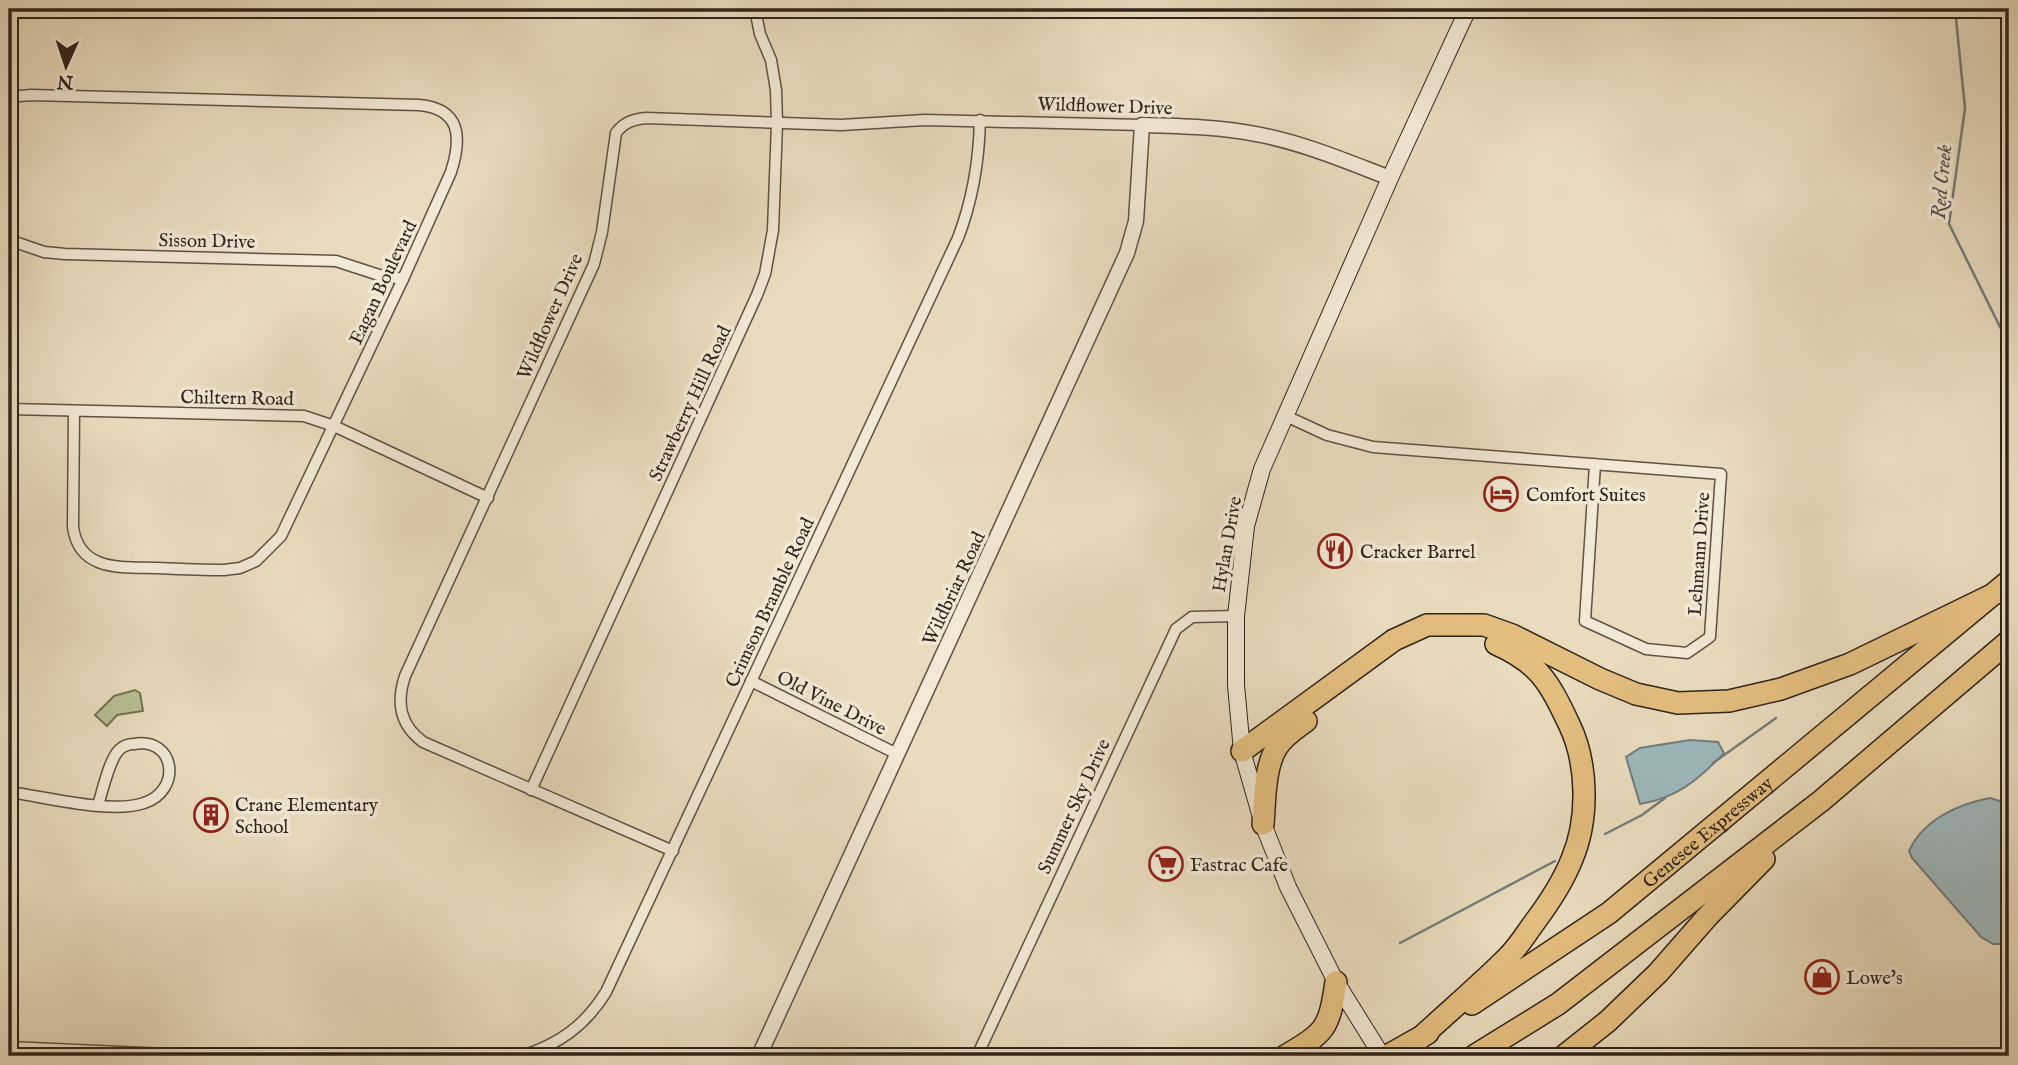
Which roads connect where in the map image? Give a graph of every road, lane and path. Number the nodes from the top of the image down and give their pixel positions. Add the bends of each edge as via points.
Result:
1 (754, 9) edge
2 (1468, 9) edge
3 (9, 97) edge
4 (980, 120) junction
5 (777, 123) junction
6 (1142, 125) junction
7 (1390, 178) junction
8 (9, 240) edge
9 (403, 279) junction
10 (9, 408) edge
11 (74, 411) junction
12 (1286, 416) junction
13 (334, 426) junction
14 (1595, 464) junction
15 (488, 498) junction
16 (2002, 588) edge
17 (1236, 616) junction
18 (2009, 641) edge
19 (751, 681) junction
20 (1242, 751) junction
21 (897, 754) junction
22 (531, 790) junction
23 (9, 792) edge
24 (1821, 801) junction
25 (97, 805) junction
26 (1263, 824) junction
27 (673, 851) junction
28 (1336, 982) junction
29 (1418, 1040) junction
30 (9, 1046) edge
31 (210, 1056) edge
32 (522, 1056) edge
33 (759, 1056) edge
34 (977, 1056) edge
35 (1285, 1056) edge
36 (1384, 1056) edge
37 (1474, 1056) edge
38 (1564, 1056) edge

1 - 5 street, Strawberry Hill Road via 771,60
2 - 7 main road, Hylan Drive
3 - 9 street, Eagan Boulevard via 419,105 441,110 455,125 456,156
4 - 5 street, Wildflower Drive
4 - 6 street, Wildflower Drive
4 - 19 street, Crimson Bramble Road via 972,200 958,238
5 - 15 street, Wildflower Drive via 647,118 619,128 594,264
5 - 22 street, Strawberry Hill Road via 773,230 765,274
6 - 7 street, Wildflower Drive via 1262,135 1322,151
6 - 21 street, Wildbriar Road via 1136,221 1127,253
7 - 12 main road, Hylan Drive
8 - 9 street, Sisson Drive via 65,254 336,261
9 - 13 street, Eagan Boulevard
10 - 11 street, Chiltern Road
11 - 13 street, Chiltern Road via 288,414
11 - 13 street, Eagan Boulevard via 74,536 87,556 114,567 223,570 256,561 281,536
12 - 14 street, Lehmann Drive via 1327,435 1373,447
12 - 17 main road, Hylan Drive via 1262,469 1247,526
13 - 15 street, Chiltern Road
14 - 14 street, Lehmann Drive via 1585,621 1647,649 1687,653 1710,637 1721,474
15 - 22 street, Wildflower Drive via 405,676 401,711 407,727 423,742
16 - 20 highway via 1850,664 1781,689 1729,701 1678,703 1636,694 1484,625 1427,625 1394,640
16 - 29 highway, Genesee Expressway via 1609,913
17 - 20 main road, Hylan Drive
17 - 34 street, Summer Sky Drive via 1192,617 1176,629
18 - 24 highway
19 - 21 street, Old Vine Drive
19 - 27 street, Crimson Bramble Road
20 - 26 main road, Hylan Drive
21 - 33 street, Wildbriar Road
22 - 27 street, Wildflower Drive
23 - 25 street
24 - 37 highway via 1558,1004
24 - 38 highway via 1658,973
25 - 25 street via 142,804 158,797 168,784 164,753 152,744 128,744 120,749
26 - 28 main road, Hylan Drive via 1288,887
26 - 29 highway via 1275,750 1286,736 1397,652 1427,639 1456,635 1489,640 1520,654 1541,672 1573,731 1581,762 1584,796 1573,857 1554,896 1510,955
27 - 32 street, Crimson Bramble Road via 595,1009 571,1033
28 - 35 highway via 1331,1016 1316,1038
28 - 36 main road, Hylan Drive
29 - 36 highway, Genesee Expressway
30 - 31 street

